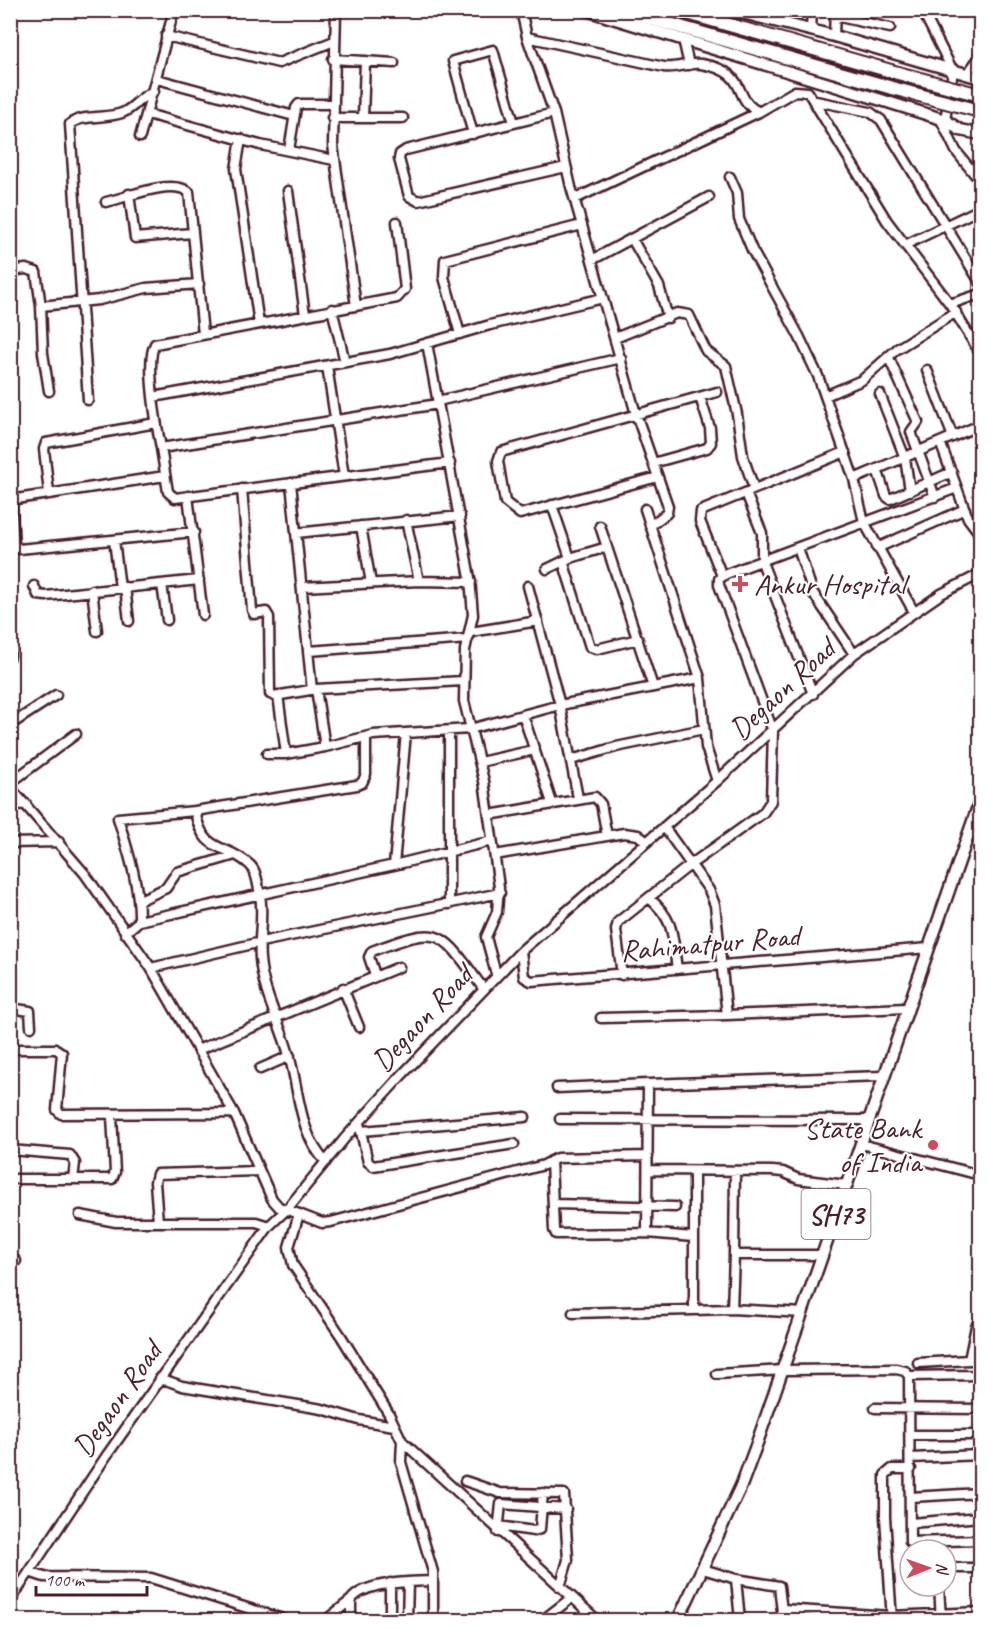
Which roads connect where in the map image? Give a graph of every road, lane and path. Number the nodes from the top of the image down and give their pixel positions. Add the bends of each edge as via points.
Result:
1 (174, 10) edge
2 (336, 10) edge
3 (521, 10) edge
4 (586, 10) edge
5 (621, 10) edge
6 (677, 10) edge
7 (730, 10) edge
8 (812, 10) edge
9 (922, 10) edge
10 (978, 10) edge
11 (835, 13) edge
12 (981, 15) edge
13 (890, 28) dead end
14 (812, 30) junction
15 (166, 36) junction
16 (834, 36) junction
17 (527, 37) junction
18 (683, 39) junction
19 (334, 41) junction
20 (981, 56) edge
21 (333, 59) junction
22 (365, 61) junction
23 (394, 63) dead end
24 (689, 65) junction
25 (953, 71) junction
26 (967, 75) junction
27 (981, 78) edge
28 (157, 79) junction
29 (154, 92) junction
30 (981, 95) edge
31 (816, 101) junction
32 (333, 104) junction
33 (981, 111) edge
34 (759, 112) junction
35 (554, 113) junction
36 (147, 114) junction
37 (294, 116) junction
38 (332, 118) junction
39 (363, 118) junction
40 (403, 118) dead end
41 (942, 119) junction
42 (514, 123) junction
43 (473, 134) junction
44 (981, 134) edge
45 (140, 137) dead end
46 (241, 139) junction
47 (289, 150) junction
48 (334, 160) junction
49 (566, 167) junction
50 (730, 177) dead end
51 (981, 181) edge
52 (288, 191) dead end
53 (129, 194) junction
54 (709, 197) dead end
55 (575, 199) junction
56 (106, 202) dead end
57 (981, 209) edge
58 (397, 222) dead end
59 (582, 225) junction
60 (948, 225) junction
61 (192, 233) junction
62 (632, 239) junction
63 (905, 245) junction
64 (592, 260) junction
65 (10, 271) edge
66 (981, 282) edge
67 (199, 284) junction
68 (981, 294) edge
69 (603, 298) junction
70 (83, 303) junction
71 (950, 304) junction
72 (41, 306) junction
73 (356, 306) junction
74 (332, 309) junction
75 (956, 312) junction
76 (305, 315) junction
77 (668, 318) junction
78 (259, 324) junction
79 (203, 334) junction
80 (460, 334) junction
81 (615, 338) junction
82 (427, 343) junction
83 (981, 353) edge
84 (888, 356) junction
85 (621, 358) junction
86 (345, 362) junction
87 (327, 366) junction
88 (927, 370) dead end
89 (49, 391) dead end
90 (717, 392) dead end
91 (880, 394) dead end
92 (825, 396) junction
93 (153, 397) junction
94 (700, 397) junction
95 (88, 400) dead end
96 (438, 403) junction
97 (636, 414) junction
98 (335, 421) junction
99 (156, 423) junction
100 (981, 425) edge
101 (953, 437) junction
102 (940, 441) junction
103 (161, 448) junction
104 (919, 451) junction
105 (845, 452) junction
106 (905, 458) junction
107 (450, 463) junction
108 (653, 463) junction
109 (877, 469) junction
110 (952, 472) junction
111 (165, 476) junction
112 (344, 476) junction
113 (658, 477) junction
114 (854, 479) junction
115 (930, 482) junction
116 (291, 483) junction
117 (957, 488) junction
118 (242, 489) junction
119 (750, 491) junction
120 (910, 491) junction
121 (49, 493) junction
122 (188, 496) junction
123 (934, 497) junction
124 (11, 500) edge
125 (552, 505) junction
126 (645, 509) dead end
127 (965, 510) junction
128 (460, 516) junction
129 (406, 520) junction
130 (864, 522) junction
131 (361, 526) junction
132 (600, 526) dead end
133 (650, 526) junction
134 (194, 532) junction
135 (296, 534) junction
136 (981, 534) edge
137 (114, 540) junction
138 (607, 547) junction
139 (798, 548) junction
140 (877, 548) junction
141 (566, 560) junction
142 (762, 562) junction
143 (547, 569) dead end
144 (981, 574) edge
145 (722, 576) junction
146 (200, 580) junction
147 (419, 581) junction
148 (471, 582) junction
149 (370, 583) junction
150 (162, 584) junction
151 (34, 586) dead end
152 (528, 586) dead end
153 (123, 587) junction
154 (302, 587) junction
155 (92, 590) junction
156 (914, 612) junction
157 (202, 615) dead end
158 (167, 620) dead end
159 (129, 621) dead end
160 (538, 621) junction
161 (97, 631) dead end
162 (470, 635) junction
163 (638, 639) junction
164 (10, 648) edge
165 (309, 651) junction
166 (854, 654) junction
167 (10, 656) edge
168 (700, 678) junction
169 (463, 681) junction
170 (653, 687) junction
171 (314, 689) junction
172 (813, 694) junction
173 (56, 695) dead end
174 (278, 695) junction
175 (560, 705) junction
176 (523, 715) junction
177 (10, 725) edge
178 (470, 729) junction
179 (704, 729) junction
180 (449, 731) junction
181 (773, 731) junction
182 (406, 733) junction
183 (76, 734) dead end
184 (366, 737) junction
185 (325, 747) junction
186 (534, 750) junction
187 (267, 754) dead end
188 (286, 754) junction
189 (571, 760) junction
190 (480, 762) junction
191 (717, 781) junction
192 (10, 785) edge
193 (578, 798) junction
194 (981, 801) edge
195 (552, 803) junction
196 (26, 804) junction
197 (10, 806) edge
198 (195, 811) junction
199 (489, 815) junction
200 (664, 827) junction
201 (607, 836) junction
202 (492, 840) junction
203 (59, 842) junction
204 (647, 842) junction
205 (10, 843) edge
206 (447, 853) junction
207 (495, 855) junction
208 (232, 856) junction
209 (394, 865) junction
210 (690, 865) junction
211 (500, 893) junction
212 (260, 897) junction
213 (649, 898) junction
214 (138, 901) junction
215 (449, 904) junction
216 (139, 921) junction
217 (125, 933) junction
218 (261, 942) junction
219 (929, 948) junction
220 (521, 951) junction
221 (722, 965) junction
222 (399, 967) dead end
223 (151, 968) junction
224 (677, 969) junction
225 (496, 974) junction
226 (375, 975) junction
227 (622, 975) junction
228 (343, 988) junction
229 (483, 988) junction
230 (10, 1008) edge
231 (907, 1008) junction
232 (727, 1015) junction
233 (274, 1017) junction
234 (601, 1018) dead end
235 (31, 1027) dead end
236 (359, 1027) dead end
237 (10, 1049) edge
238 (200, 1049) junction
239 (290, 1056) junction
240 (260, 1069) dead end
241 (883, 1076) junction
242 (648, 1084) junction
243 (557, 1088) dead end
244 (234, 1113) junction
245 (112, 1116) junction
246 (525, 1117) dead end
247 (560, 1119) dead end
248 (649, 1119) junction
249 (869, 1120) junction
250 (360, 1127) junction
251 (514, 1144) dead end
252 (861, 1144) junction
253 (10, 1150) edge
254 (648, 1156) junction
255 (551, 1161) junction
256 (326, 1162) junction
257 (649, 1170) junction
258 (694, 1171) junction
259 (735, 1171) junction
260 (259, 1172) junction
261 (981, 1175) edge
262 (10, 1179) edge
263 (73, 1179) junction
264 (846, 1185) junction
265 (554, 1204) junction
266 (288, 1208) junction
267 (648, 1208) junction
268 (675, 1208) dead end
269 (299, 1214) junction
270 (80, 1215) dead end
271 (158, 1222) junction
272 (269, 1226) junction
273 (647, 1233) junction
274 (693, 1237) junction
275 (822, 1255) junction
276 (734, 1256) junction
277 (732, 1309) junction
278 (694, 1310) junction
279 (573, 1313) dead end
280 (802, 1313) junction
281 (981, 1320) edge
282 (969, 1360) junction
283 (918, 1363) dead end
284 (784, 1370) junction
285 (717, 1374) dead end
286 (909, 1376) junction
287 (160, 1378) junction
288 (875, 1408) dead end
289 (911, 1408) junction
290 (981, 1409) edge
291 (394, 1425) junction
292 (911, 1435) junction
293 (981, 1435) edge
294 (402, 1442) junction
295 (981, 1455) edge
296 (911, 1458) junction
297 (911, 1469) junction
298 (465, 1481) dead end
299 (543, 1493) junction
300 (981, 1493) edge
301 (911, 1497) junction
302 (543, 1508) junction
303 (566, 1509) junction
304 (981, 1517) edge
305 (911, 1523) junction
306 (498, 1529) junction
307 (981, 1540) edge
308 (958, 1568) edge
309 (981, 1568) edge
310 (703, 1569) junction
311 (29, 1572) junction
312 (10, 1579) edge
313 (735, 1580) junction
314 (433, 1581) junction
315 (408, 1582) junction
316 (21, 1583) junction
317 (390, 1583) junction
318 (560, 1587) junction
319 (939, 1598) edge
320 (570, 1599) junction
321 (351, 1600) junction
322 (10, 1601) edge
323 (782, 1609) junction
324 (981, 1612) edge
325 (940, 1616) edge
326 (892, 1618) edge
327 (286, 1620) edge
328 (326, 1620) edge
329 (351, 1620) edge
330 (390, 1620) edge
331 (407, 1620) edge
332 (433, 1620) edge
333 (543, 1620) edge
334 (597, 1620) edge
335 (678, 1620) edge
336 (740, 1620) edge
337 (783, 1620) edge

1 - 15 street
2 - 19 street
3 - 17 street
4 - 18 main road
5 - 33 highway, bridge
6 - 30 highway, bridge
7 - 14 main road
8 - 14 street
9 - 25 street
10 - 12 street
11 - 13 street
11 - 16 street
14 - 16 main road
15 - 19 street via 279,63
15 - 28 street
16 - 25 main road
17 - 24 street via 664,67
17 - 35 street
18 - 24 street
18 - 41 main road
19 - 21 street
20 - 26 street
21 - 22 street
21 - 32 street
22 - 23 street
22 - 39 street
24 - 34 street via 701,64 729,73 736,79 749,108
25 - 26 main road
25 - 41 street
26 - 27 main road
28 - 29 street
28 - 37 street
29 - 36 street
29 - 70 street via 139,98 123,113 70,124
31 - 34 street via 808,92 795,91
31 - 60 street via 870,112 881,120
31 - 63 street
32 - 37 street via 299,104
32 - 38 street
34 - 55 street
35 - 42 street
35 - 49 street
36 - 45 street
36 - 46 street
37 - 47 street
38 - 39 street
38 - 48 street
39 - 40 street
41 - 44 main road via 960,130
41 - 51 street via 956,151
42 - 43 street
42 - 43 street via 493,50 453,61
43 - 49 street via 400,154 413,200
46 - 47 street
46 - 78 street via 236,169
47 - 48 street
48 - 73 street
49 - 55 street
50 - 92 street via 737,193 739,219 752,250 805,348
52 - 76 street
53 - 56 street
53 - 61 street via 184,189 190,197
53 - 61 street via 135,238
54 - 62 street
55 - 59 street
57 - 60 street
58 - 73 street via 404,292 397,298
59 - 64 street
59 - 80 street via 445,260 444,277
60 - 63 street
60 - 66 street
61 - 67 street
62 - 64 street
62 - 77 street via 659,286
63 - 71 street
64 - 69 street
65 - 72 street via 36,272
67 - 70 street via 146,288
67 - 79 street
68 - 71 street
69 - 80 street
69 - 81 street
70 - 72 street
70 - 95 street
71 - 75 street
72 - 89 street
73 - 74 street
74 - 76 street
74 - 86 street
75 - 83 street
75 - 84 street
76 - 78 street
77 - 81 street
77 - 119 street via 677,313 689,315 706,351 726,366
78 - 79 street
79 - 93 street via 155,344 151,357
80 - 82 street
81 - 85 street
82 - 86 street
82 - 96 street
84 - 92 street via 862,380
84 - 104 street via 918,422 911,429
85 - 96 street
85 - 97 street
86 - 87 street
87 - 93 street
87 - 98 street
88 - 101 street
90 - 94 street
91 - 106 street
92 - 105 street
93 - 99 street
94 - 97 street
94 - 108 street via 711,443 706,448
96 - 98 street
96 - 107 street
97 - 108 street
97 - 125 street via 501,452 498,461 505,502 510,508 520,514
98 - 103 street
98 - 112 street
99 - 103 street
99 - 121 street via 46,443
100 - 101 street
101 - 102 street
102 - 104 street
102 - 110 street
103 - 111 street
104 - 106 street
104 - 115 street
105 - 114 street
105 - 119 street
106 - 109 street
106 - 120 street
107 - 112 street
107 - 128 street
108 - 113 street
109 - 114 street
109 - 120 street via 888,499
110 - 115 street
110 - 117 street
111 - 121 street
111 - 122 street via 169,495
112 - 116 street
113 - 125 street
113 - 133 street via 668,511
114 - 130 street
115 - 120 street
115 - 123 street
116 - 118 street
116 - 135 street
117 - 123 street
117 - 127 street
118 - 122 street
118 - 174 street via 252,610 254,614 268,614 268,692
119 - 142 street via 762,533
119 - 145 street via 699,513
121 - 124 street
122 - 134 street
123 - 130 street
124 - 137 street via 14,544 19,549
125 - 141 street
126 - 133 street
127 - 136 street via 972,526
127 - 140 street
128 - 129 street
128 - 148 street
129 - 131 street
129 - 147 street
130 - 139 street
130 - 140 street
131 - 135 street
131 - 149 street
132 - 138 street
133 - 168 street
134 - 137 street
134 - 146 street
135 - 154 street
137 - 153 street
138 - 141 street
138 - 163 street
139 - 142 street
139 - 166 street via 813,593
140 - 156 street
141 - 143 street
141 - 163 street via 590,647 597,649
142 - 145 street
142 - 172 street
144 - 156 street, Degaon Road
145 - 181 street via 718,585
146 - 150 street
146 - 157 street
147 - 148 street
147 - 149 street
148 - 162 street
149 - 154 street
150 - 153 street
150 - 158 street
151 - 155 street via 38,595 46,596
152 - 160 street
153 - 155 street
153 - 159 street
154 - 165 street
155 - 161 street
156 - 166 street, Degaon Road
160 - 162 street
160 - 175 street
162 - 165 street
162 - 169 street
163 - 170 street
164 - 167 street
165 - 171 street
166 - 172 street, Degaon Road
168 - 170 street
168 - 179 street
169 - 171 street
169 - 178 street
170 - 175 street
171 - 174 street
171 - 185 street
172 - 181 street, Degaon Road
173 - 177 street
174 - 188 street
175 - 176 street
175 - 189 street
176 - 178 street
176 - 186 street
178 - 180 street
178 - 190 street
179 - 189 street
179 - 191 street
180 - 182 street
180 - 206 street
181 - 191 street, Degaon Road
181 - 210 street via 769,806
182 - 184 street
182 - 209 street
183 - 192 street
184 - 185 street
184 - 198 street via 366,774 362,783
185 - 188 street
186 - 190 street
186 - 195 street
187 - 188 street
189 - 193 street
190 - 199 street
191 - 200 street, Degaon Road
192 - 196 street
193 - 195 street
193 - 201 street via 599,799
194 - 219 main road, SH73
195 - 199 street
196 - 197 street
196 - 203 street
198 - 208 street via 203,835
198 - 214 street via 118,818
199 - 202 street
200 - 204 street, Degaon Road
200 - 210 street
201 - 204 street via 632,834
201 - 207 street
202 - 206 street
202 - 207 street
203 - 205 street
203 - 217 street
204 - 220 street, Degaon Road
206 - 209 street
206 - 215 street
207 - 211 street
208 - 212 street via 250,865
208 - 214 street via 177,872 166,888
209 - 212 street
210 - 213 street
210 - 221 street via 715,905
211 - 215 street
211 - 225 street via 498,912 486,937
212 - 216 street
212 - 218 street
213 - 224 street via 670,923
213 - 227 street via 616,926
214 - 216 street
215 - 218 street
216 - 217 street
217 - 223 street
218 - 223 street
218 - 233 street via 263,980
219 - 221 street, Rahimatpur Road
219 - 231 main road, SH73
220 - 225 street, Degaon Road
220 - 227 street, Rahimatpur Road via 524,977 531,981
221 - 224 street, Rahimatpur Road
221 - 232 street
222 - 226 street
223 - 238 street
224 - 227 street, Rahimatpur Road
225 - 229 street, Degaon Road
226 - 228 street
226 - 229 street via 369,957 372,951 431,935 448,942
228 - 233 street
228 - 236 street
229 - 250 street, Degaon Road
230 - 235 street via 30,1011
231 - 232 street
231 - 241 main road, SH73
232 - 234 street
233 - 238 street
233 - 239 street
237 - 245 street via 56,1049 62,1053 59,1113
238 - 244 street
239 - 240 street
239 - 256 street via 309,1131
241 - 242 street
241 - 249 main road, SH73
242 - 243 street
242 - 248 street
244 - 245 street
244 - 260 street
245 - 263 street via 114,1176 108,1180
246 - 250 street
247 - 248 street
248 - 249 street
248 - 254 street
249 - 252 main road, SH73
250 - 251 street via 368,1162 374,1166
250 - 256 street, Degaon Road
252 - 261 street
252 - 264 main road, SH73
253 - 263 street via 70,1155 75,1163
254 - 255 street via 564,1157
254 - 257 street
255 - 265 street
255 - 269 street via 331,1222 322,1223
256 - 266 street, Degaon Road
257 - 258 street
257 - 267 street
258 - 259 street
258 - 274 street
259 - 264 street via 783,1172 798,1179
259 - 276 street
260 - 266 street via 274,1203
260 - 271 street via 158,1174 154,1182
262 - 263 street
264 - 275 main road, SH73
265 - 267 street
265 - 273 street via 554,1230 561,1235
266 - 269 street
266 - 272 street, Degaon Road
267 - 268 street
267 - 273 street
269 - 291 street via 290,1247 293,1264
270 - 271 street via 110,1222
271 - 272 street via 256,1222
272 - 287 street, Degaon Road
273 - 274 street
274 - 278 street
275 - 276 street
275 - 280 main road, SH73
276 - 277 street
277 - 278 street
277 - 280 street
278 - 279 street
280 - 284 main road, SH73
281 - 282 street via 976,1326
282 - 283 street
282 - 286 street via 980,1365 978,1375
284 - 285 street
284 - 286 street via 896,1369
284 - 310 main road, SH73 via 741,1486
286 - 289 street
287 - 291 street via 182,1386
287 - 311 street, Degaon Road
288 - 289 street
289 - 290 street
289 - 292 street
291 - 294 street
292 - 293 street
292 - 296 street
294 - 306 street
294 - 314 street via 401,1462 430,1557
295 - 296 street
296 - 297 street
297 - 301 street
297 - 326 street via 892,1470 885,1475
298 - 299 street via 500,1492
299 - 302 street
299 - 303 street via 564,1494
300 - 301 street
301 - 305 street
302 - 303 street
302 - 306 street via 538,1530
302 - 306 street via 501,1504
303 - 318 street via 568,1560
304 - 305 street
305 - 307 street via 913,1544
306 - 318 street
308 - 309 street
310 - 313 street
310 - 335 main road, SH73
311 - 316 street, Degaon Road
311 - 327 street via 44,1577 151,1578
312 - 316 street
313 - 323 street via 779,1586
313 - 336 street
314 - 315 street
314 - 332 street
315 - 317 street
315 - 331 street
316 - 322 street, Degaon Road
317 - 321 street via 360,1592
317 - 330 street
318 - 320 street
319 - 325 street
320 - 333 street
320 - 334 street
321 - 328 street
321 - 329 street
323 - 326 street
323 - 337 street
324 - 325 street
325 - 326 street

